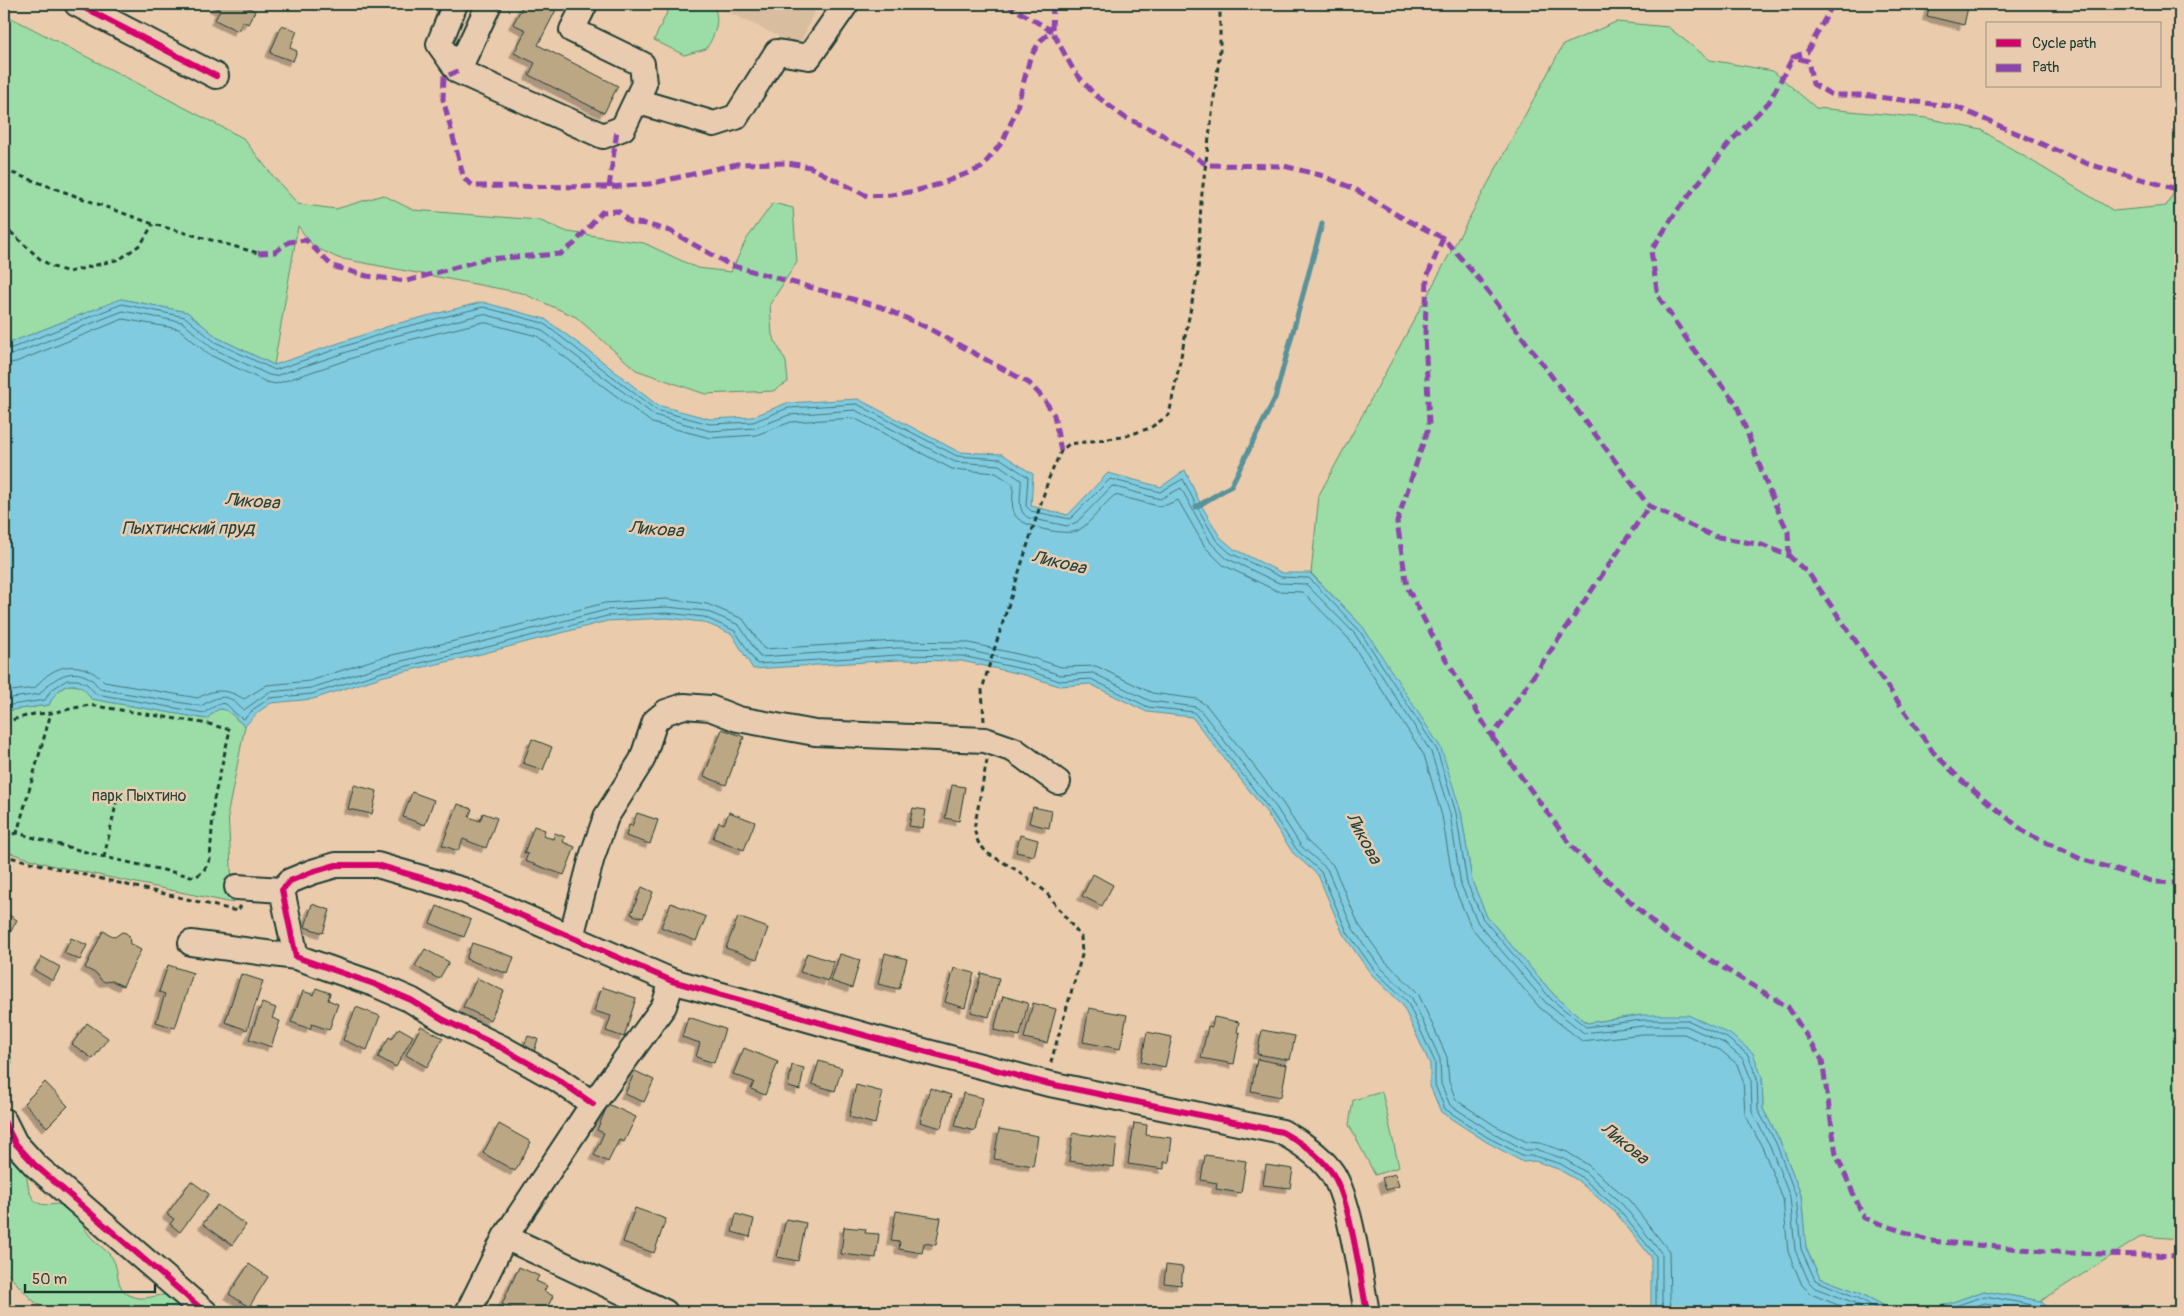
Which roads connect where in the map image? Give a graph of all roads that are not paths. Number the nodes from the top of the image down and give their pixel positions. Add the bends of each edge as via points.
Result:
1 (78, 4) edge
2 (455, 4) edge
3 (489, 4) edge
4 (584, 4) edge
5 (846, 4) edge
6 (458, 71) junction
7 (216, 76) dead end
8 (636, 101) junction
9 (1058, 782) dead end
10 (246, 888) road end
11 (282, 890) junction
12 (571, 937) junction
13 (190, 944) dead end
14 (296, 957) junction
15 (672, 981) junction
16 (593, 1104) junction
17 (4, 1121) edge
18 (505, 1237) junction
19 (205, 1312) edge
20 (468, 1312) edge
21 (665, 1312) edge
22 (1367, 1312) edge

1 - 7 street
2 - 6 street via 439,44
3 - 6 street
4 - 8 street via 572,30 642,64 644,84
5 - 8 street via 809,57 778,52 736,117 714,124
6 - 8 street via 603,136 622,128
9 - 12 street via 1014,750 985,740 815,733 738,719 710,708 684,706 666,712 655,721 642,760 606,816
10 - 11 street
11 - 12 street via 290,882 336,865 377,865 463,890
11 - 14 street
12 - 15 street
13 - 14 street
14 - 16 street via 411,1000 556,1079
15 - 16 street via 664,1006
15 - 22 street via 878,1040 1045,1083 1282,1132 1315,1154 1331,1171 1339,1187
16 - 18 street
17 - 19 street via 15,1143 35,1165
18 - 20 street
18 - 21 street

